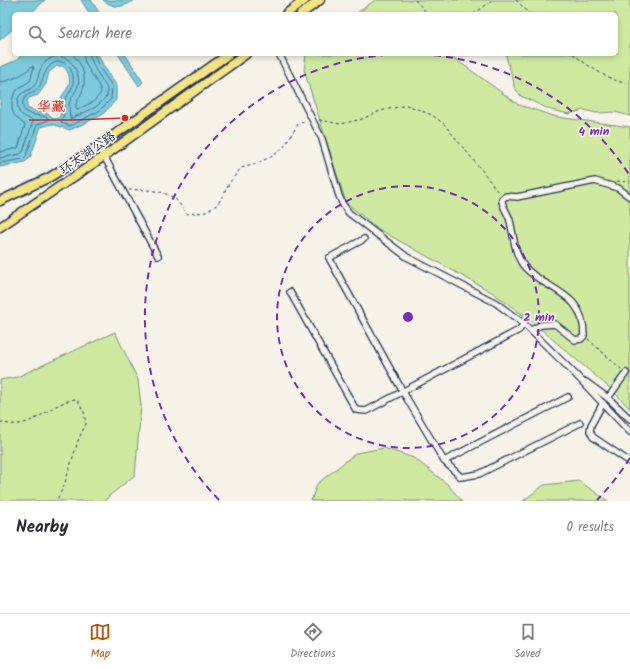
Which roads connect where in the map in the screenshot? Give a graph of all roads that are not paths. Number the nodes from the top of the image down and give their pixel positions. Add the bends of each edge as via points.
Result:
1 (306, 0) edge
2 (320, 0) edge
3 (289, 12) edge
4 (304, 12) edge
5 (226, 56) edge
6 (243, 56) edge
7 (280, 56) edge
8 (98, 147) junction
9 (104, 156) junction
10 (630, 197) edge
11 (0, 201) edge
12 (0, 227) edge
13 (364, 239) dead end
14 (158, 256) dead end
15 (290, 292) dead end
16 (524, 324) junction
17 (531, 330) junction
18 (626, 373) road end
19 (575, 374) junction
20 (404, 392) junction
21 (568, 397) dead end
22 (608, 398) junction
23 (603, 403) junction
24 (630, 419) edge
25 (580, 423) dead end
26 (630, 432) edge
27 (444, 461) junction
28 (630, 462) edge

1 - 3 highway
2 - 4 highway
5 - 8 highway, 环太湖公路
6 - 9 highway, 环太湖公路
7 - 16 street via 322,139 343,205 349,213 407,257 496,303
8 - 9 street
8 - 11 highway, 环太湖公路 via 50,177
9 - 12 highway, 环太湖公路
9 - 14 street
10 - 17 street via 618,188 595,181 517,197 506,196 502,199 501,203 509,216 516,250 523,265 574,303 584,323 584,336 575,340 556,324
13 - 20 street via 329,258
15 - 20 street via 356,410 366,411
16 - 17 street
16 - 20 street via 519,330
17 - 19 street
18 - 22 street
19 - 22 street
19 - 23 street
20 - 27 street
21 - 27 street
22 - 24 street
23 - 26 street
23 - 28 street via 590,431 593,437
25 - 27 street via 479,474 461,477

